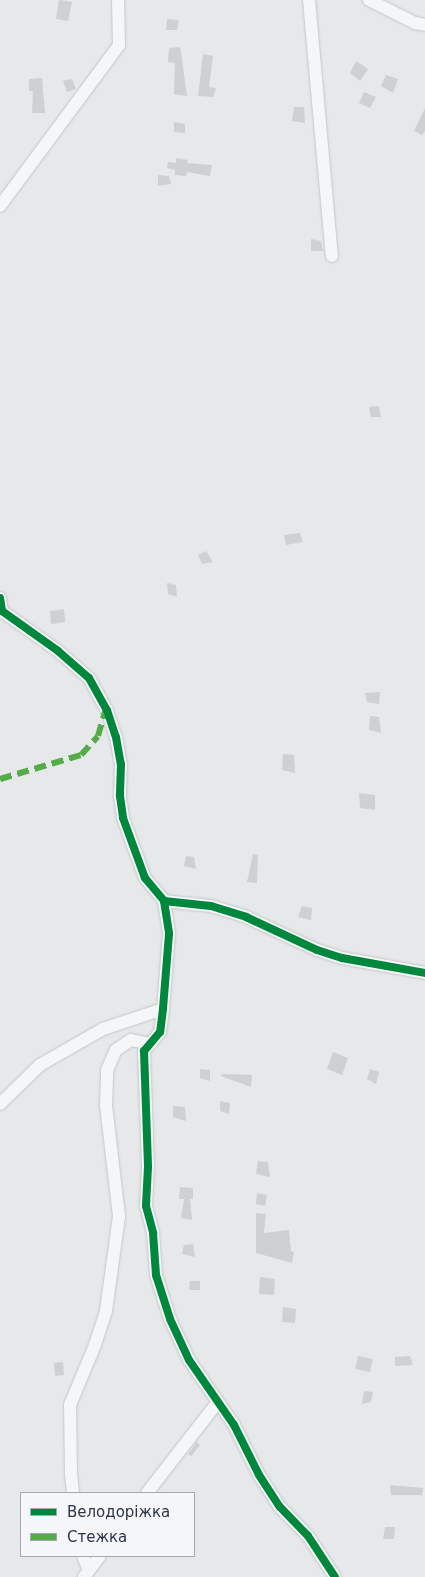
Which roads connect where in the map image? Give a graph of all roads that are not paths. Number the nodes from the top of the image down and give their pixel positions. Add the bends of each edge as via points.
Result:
1 (118, 0) edge
2 (309, 0) edge
3 (369, 0) edge
4 (425, 25) edge
5 (0, 206) edge
6 (332, 256) dead end
7 (1, 606) edge
8 (164, 900) junction
9 (425, 973) edge
10 (163, 1009) junction
11 (150, 1044) junction
12 (0, 1104) edge
13 (217, 1403) junction
14 (73, 1492) edge
15 (148, 1492) edge
16 (83, 1557) edge
17 (99, 1557) edge
18 (86, 1574) edge
19 (335, 1577) edge

1 - 5 street via 119,45
2 - 6 street
3 - 4 street
7 - 8 street via 89,678 108,710 121,764 123,818 145,878
8 - 9 street via 211,906 246,917 284,936 342,958
8 - 10 street via 170,934
10 - 11 street via 160,1032
10 - 12 street via 103,1029 40,1065
11 - 13 street via 144,1051 148,1167 146,1206 153,1233 156,1275 170,1320 189,1360
11 - 14 street via 130,1040 116,1050 107,1070 106,1106 119,1216 106,1311 70,1405
13 - 15 street
13 - 19 street via 234,1425 259,1475 280,1507 308,1536
16 - 18 street
17 - 18 street

